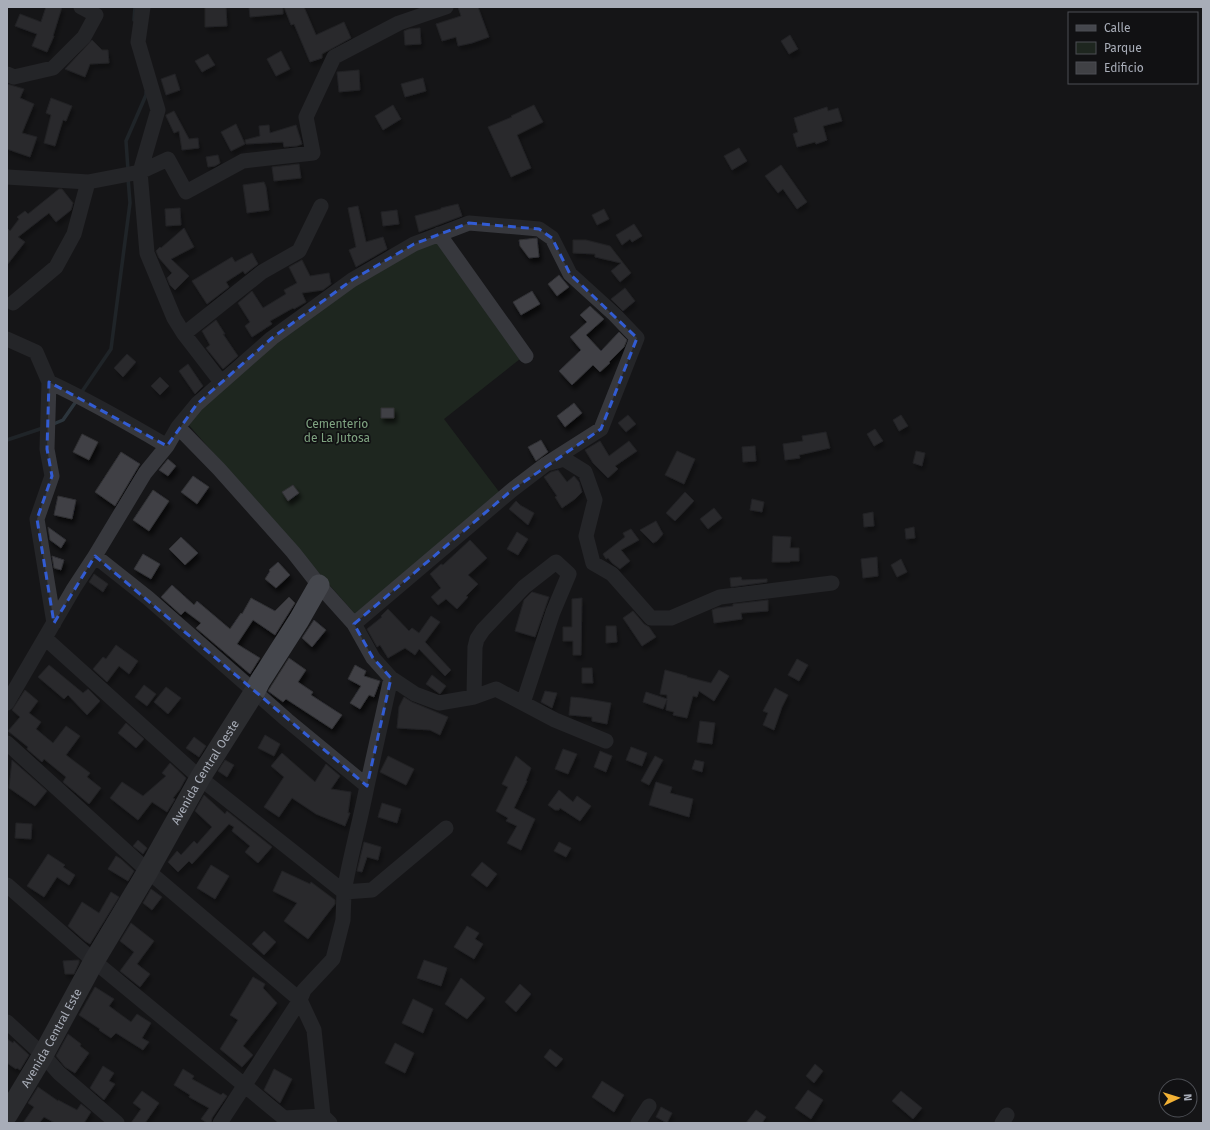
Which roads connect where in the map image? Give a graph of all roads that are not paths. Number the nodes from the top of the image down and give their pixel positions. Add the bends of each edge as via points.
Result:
1 (81, 7) edge
2 (143, 7) edge
3 (446, 7) edge
4 (7, 74) edge
5 (140, 172) junction
6 (7, 177) edge
7 (88, 182) junction
8 (321, 206) dead end
9 (439, 234) junction
10 (13, 303) dead end
11 (184, 334) junction
12 (7, 339) edge
13 (526, 356) dead end
14 (49, 382) junction
15 (221, 382) junction
16 (178, 426) junction
17 (167, 446) junction
18 (546, 464) junction
19 (95, 556) junction
20 (832, 583) dead end
21 (318, 585) junction
22 (54, 623) junction
23 (354, 624) junction
24 (45, 638) junction
25 (391, 678) junction
26 (256, 691) junction
27 (474, 696) junction
28 (524, 703) junction
29 (7, 704) edge
30 (606, 741) dead end
31 (7, 743) edge
32 (200, 778) junction
33 (367, 786) junction
34 (446, 828) dead end
35 (148, 871) junction
36 (7, 885) edge
37 (344, 892) junction
38 (94, 961) junction
39 (300, 1000) junction
40 (7, 1022) edge
41 (44, 1055) junction
42 (244, 1086) junction
43 (649, 1106) dead end
44 (7, 1115) edge
45 (326, 1120) edge
46 (117, 1123) edge
47 (220, 1123) edge
48 (638, 1123) edge

1 - 4 street via 96,15 84,37 53,68 14,77
2 - 5 street via 138,42 158,110
3 - 5 street via 399,23 334,57 306,117 312,153 243,161 186,192 168,159
5 - 7 street
5 - 11 street via 147,253 174,318
6 - 7 street
7 - 10 street via 74,234 56,267
8 - 11 street via 299,251 262,272
9 - 13 street
9 - 15 street via 414,244 352,280 272,338
9 - 18 street via 469,223 539,229 552,238 570,274 637,338 601,429
11 - 15 street
12 - 14 street via 36,352
14 - 17 street via 72,392
14 - 22 street via 47,449 52,476 37,519
15 - 16 street
16 - 17 street
16 - 21 street via 293,552
17 - 19 street via 145,473
18 - 20 street via 564,459 585,472 595,500 586,536 592,563 612,574 651,618 671,618 720,597
18 - 23 street
19 - 22 street
19 - 26 street
21 - 23 street
21 - 26 street, Avenida Central Oeste
22 - 24 street
23 - 25 street via 373,658
24 - 29 street
24 - 32 street
25 - 27 street via 415,694 439,703
25 - 33 street
26 - 32 street, Avenida Central Oeste
26 - 33 street
27 - 28 street via 496,689
27 - 28 street via 477,639 524,587 556,562 570,574 553,612
28 - 30 street via 555,720
31 - 35 street
32 - 35 street, Avenida Central Oeste
32 - 37 street
33 - 37 street
34 - 37 street via 372,890
35 - 38 street, Avenida Central Oeste
35 - 39 street
36 - 38 street
37 - 39 street via 343,920 333,959 304,990
38 - 41 street, Avenida Central Este
38 - 42 street
39 - 42 street
39 - 45 street via 314,1030
40 - 41 street
41 - 44 street, Avenida Central Este
41 - 46 street via 59,1073
42 - 45 street via 284,1118
42 - 47 street
43 - 48 street

